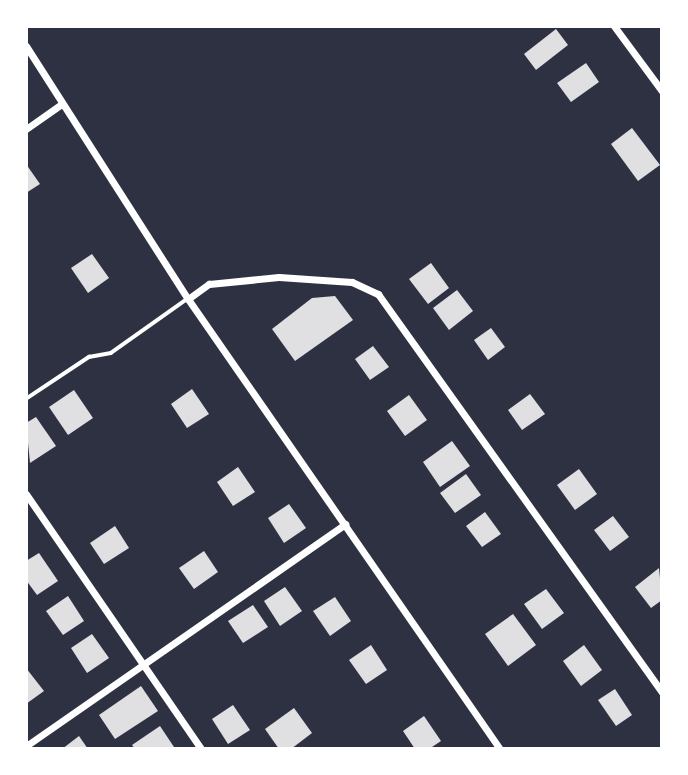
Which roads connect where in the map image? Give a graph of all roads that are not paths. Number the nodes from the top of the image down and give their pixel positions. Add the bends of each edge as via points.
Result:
1 (614, 26) edge
2 (26, 46) edge
3 (662, 91) edge
4 (60, 104) junction
5 (26, 129) edge
6 (188, 299) junction
7 (26, 399) edge
8 (26, 495) edge
9 (345, 524) junction
10 (142, 662) junction
11 (662, 692) edge
12 (26, 746) edge
13 (201, 749) edge
14 (500, 749) edge

1 - 3 street
2 - 4 street
4 - 5 street
4 - 6 street
6 - 7 lane via 111,353 89,357
6 - 9 street
6 - 11 street via 209,285 279,277 352,282 378,293
8 - 10 street
9 - 10 street
9 - 14 street
10 - 12 street
10 - 13 street

